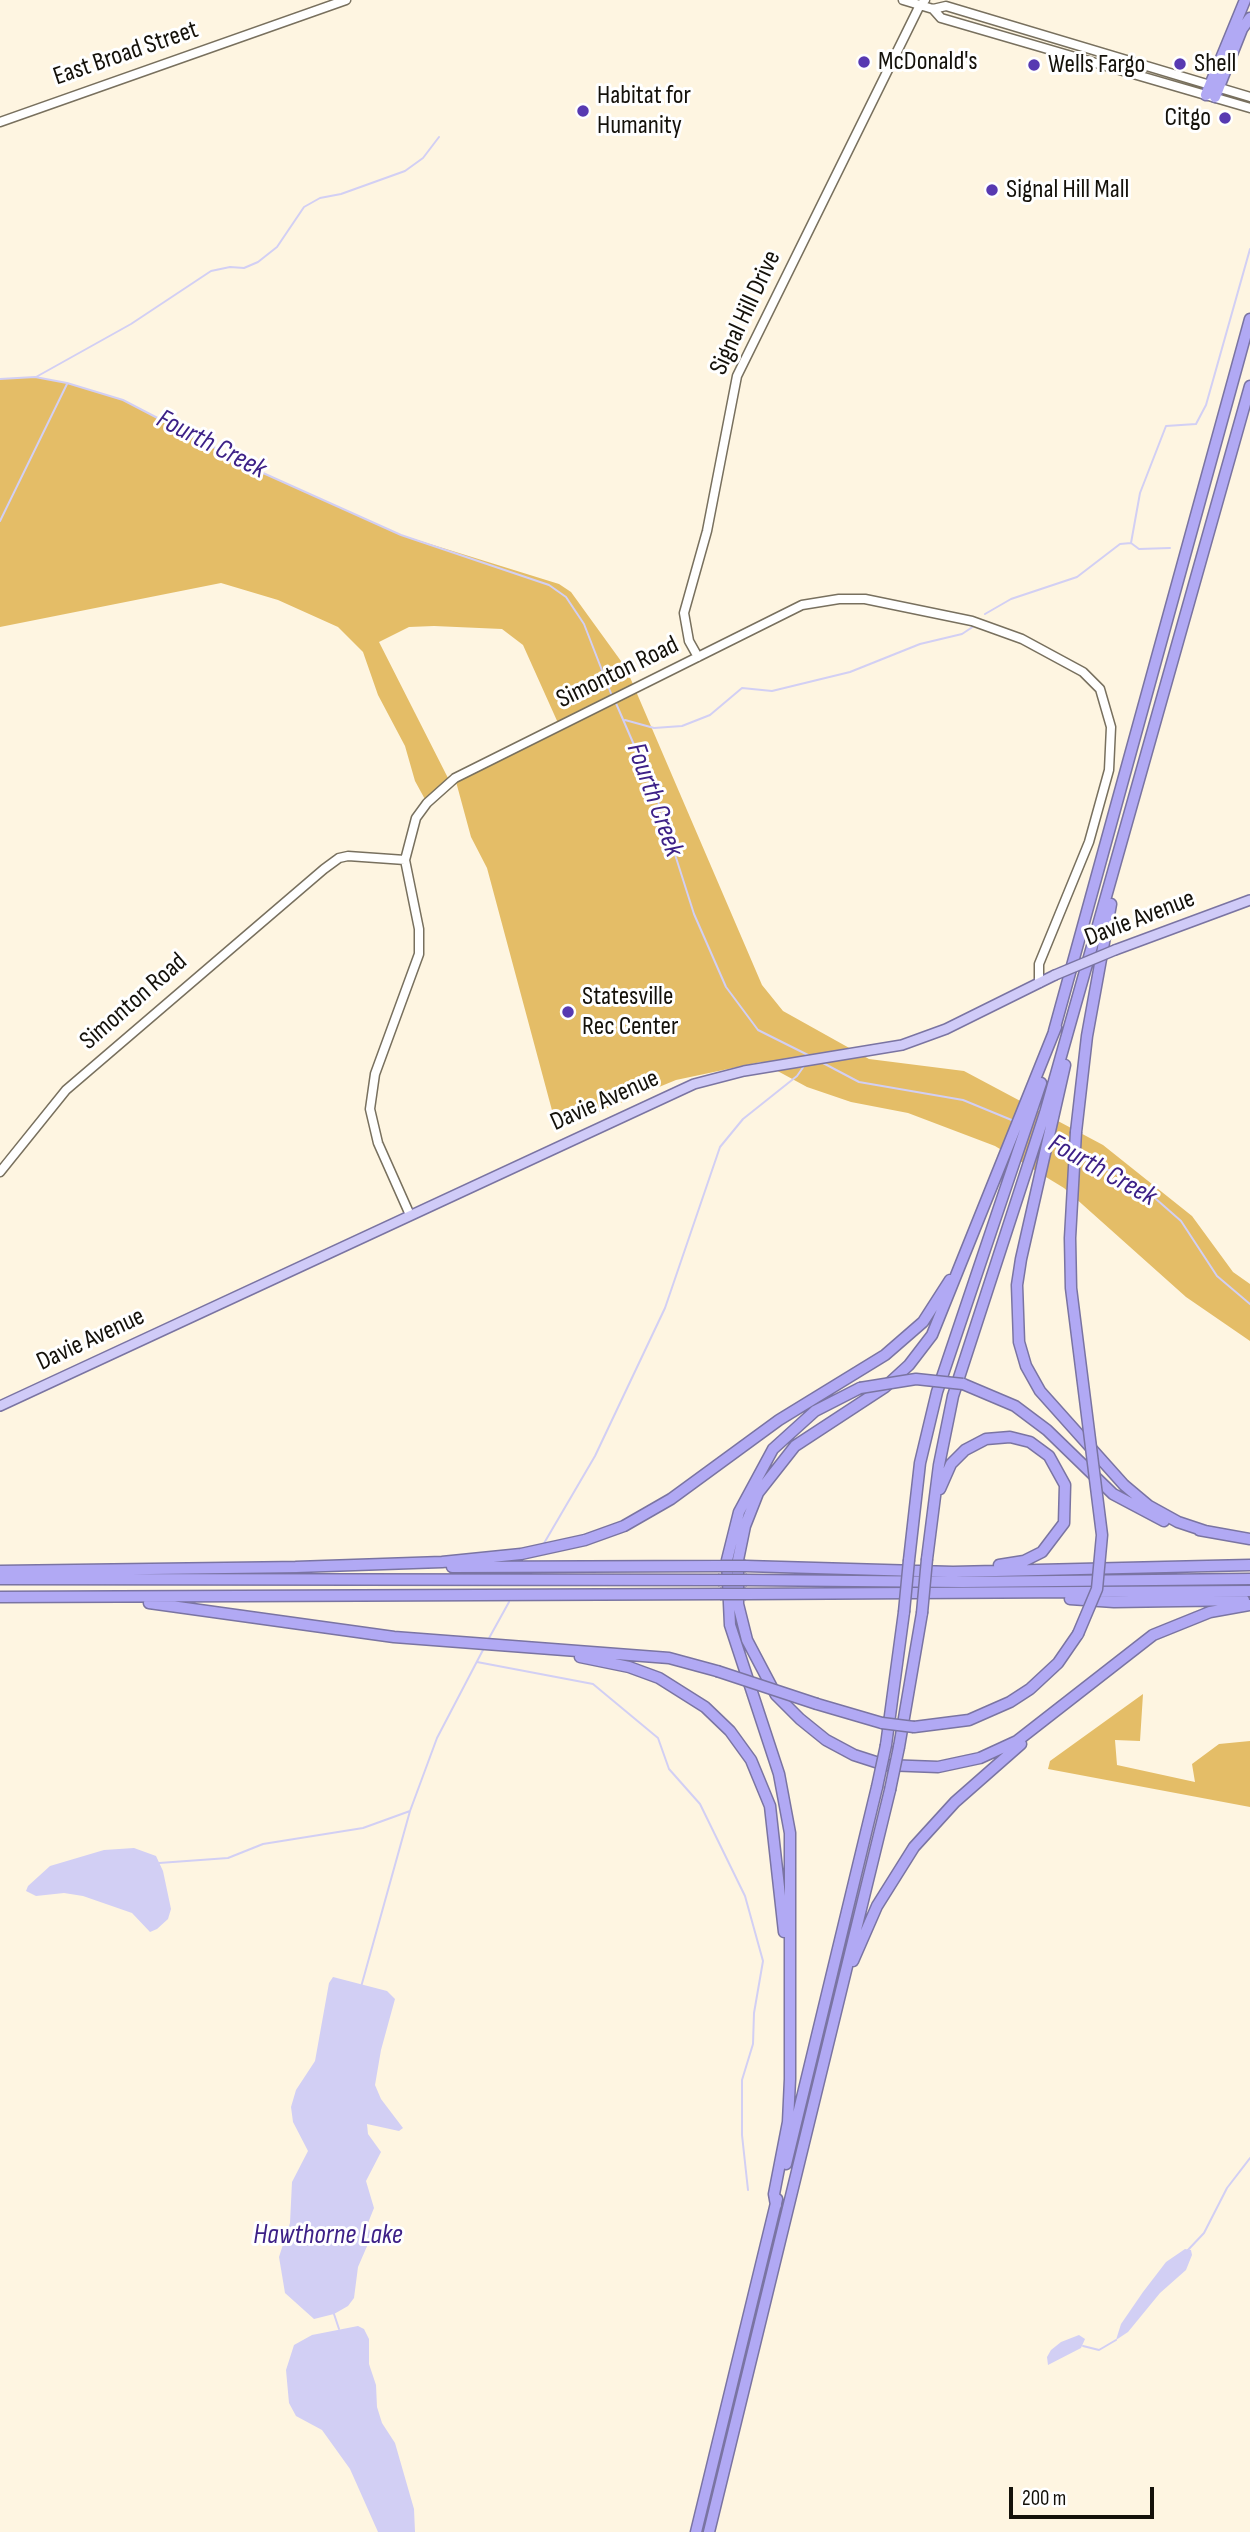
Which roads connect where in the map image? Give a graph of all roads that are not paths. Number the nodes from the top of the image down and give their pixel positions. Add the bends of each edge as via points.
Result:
1 (346, 0) edge
2 (903, 0) edge
3 (1245, 0) edge
4 (922, 3) edge
5 (933, 9) junction
6 (1250, 18) edge
7 (1014, 39) junction
8 (1072, 46) junction
9 (1101, 59) junction
10 (1212, 92) junction
11 (1250, 97) edge
12 (1250, 108) edge
13 (0, 122) edge
14 (1250, 319) edge
15 (1250, 386) edge
16 (1248, 399) edge
17 (698, 657) junction
18 (1119, 855) junction
19 (405, 860) junction
20 (1250, 900) edge
21 (1039, 983) junction
22 (1031, 1104) junction
23 (1049, 1115) junction
24 (0, 1172) edge
25 (410, 1215) junction
26 (970, 1239) junction
27 (0, 1406) edge
28 (933, 1511) junction
29 (1205, 1531) junction
30 (1250, 1539) edge
31 (1250, 1565) edge
32 (296, 1567) junction
33 (0, 1571) edge
34 (953, 1572) junction
35 (1250, 1578) edge
36 (0, 1579) edge
37 (1250, 1591) edge
38 (1000, 1594) junction
39 (0, 1597) edge
40 (61, 1598) junction
41 (1250, 1603) edge
42 (538, 1649) junction
43 (1067, 1702) junction
44 (841, 1991) junction
45 (790, 2009) junction
46 (776, 2205) junction
47 (696, 2532) edge
48 (709, 2532) edge

1 - 13 street, East Broad Street
2 - 4 street
3 - 10 highway
4 - 5 street
4 - 17 street, Signal Hill Drive via 741,364 707,531 684,613 689,641
5 - 7 street via 941,18
5 - 8 street via 946,6
6 - 10 highway
7 - 8 street via 1018,34 1068,49
7 - 9 street
8 - 9 street
9 - 10 street
10 - 11 street
10 - 12 street
14 - 22 highway
15 - 16 highway
16 - 18 highway
17 - 19 street, Simonton Road via 455,778 416,818
17 - 21 street, Simonton Road via 802,605 865,599 998,629 1093,679 1105,700 1112,756 1089,842 1039,964
18 - 23 highway
18 - 42 highway, bridge via 1087,1037 1070,1227 1071,1288 1102,1535 1097,1589 1078,1634 1058,1663 1010,1702 969,1720 914,1727 882,1723 669,1658
19 - 24 street, Simonton Road via 348,856 324,869 66,1090
19 - 25 street via 419,954 375,1074 370,1109 378,1143
20 - 21 main road, Davie Avenue, bridge
21 - 25 main road, Davie Avenue via 902,1045 694,1084
22 - 26 highway via 1011,1139
22 - 46 highway, bridge via 1021,1148 937,1392 920,1463 886,1745
23 - 28 highway via 1030,1155 953,1396
23 - 29 highway via 1017,1285 1019,1342 1026,1366 1040,1391 1124,1485 1159,1511
25 - 27 main road, Davie Avenue
26 - 32 highway via 931,1311 892,1349 624,1526 521,1554 442,1563
26 - 43 highway via 939,1321 919,1353 885,1387 805,1437 764,1483 740,1549 741,1621 758,1666 784,1704 826,1740 879,1763 928,1768 980,1758 1026,1735
28 - 34 highway via 951,1464 986,1439 1010,1437 1030,1442 1049,1456 1065,1485 1063,1523 1042,1552 1024,1561
28 - 44 highway, bridge via 922,1613 899,1747
29 - 30 highway
29 - 45 highway, bridge via 1170,1524 1113,1494 1032,1417 1001,1398 963,1384 916,1379 860,1388 815,1411 773,1449 739,1512 727,1560 730,1625 779,1774 790,1833
31 - 34 highway
32 - 33 highway
32 - 34 highway, bridge via 746,1566
35 - 36 highway, bridge via 962,1582
37 - 38 highway
38 - 40 highway, bridge
38 - 41 highway via 1114,1602
39 - 40 highway
40 - 42 highway via 161,1604 342,1631
41 - 43 highway via 1210,1612 1153,1635
42 - 45 highway via 629,1667 659,1678 705,1707 751,1760 775,1828
43 - 44 highway via 955,1802 914,1847 877,1906
44 - 48 highway
45 - 46 highway via 788,2122 774,2194
46 - 47 highway

